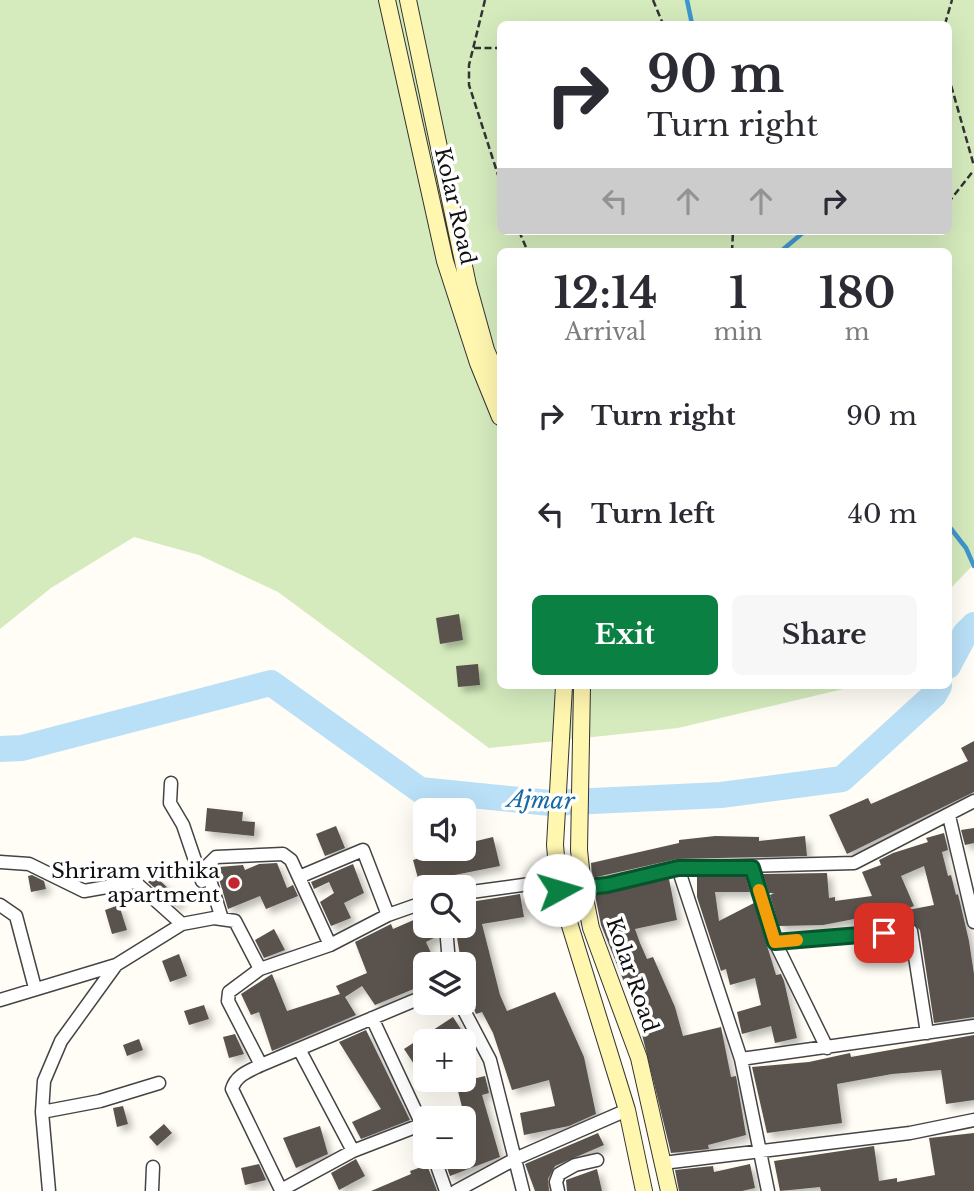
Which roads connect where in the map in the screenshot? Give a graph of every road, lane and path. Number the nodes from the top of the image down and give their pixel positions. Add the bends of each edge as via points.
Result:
1 (387, 0) edge
2 (408, 0) edge
3 (485, 0) edge
4 (653, 0) edge
5 (952, 0) edge
6 (662, 21) edge
7 (946, 21) edge
8 (474, 48) junction
9 (497, 48) edge
10 (952, 89) edge
11 (974, 168) edge
12 (497, 172) edge
13 (952, 198) edge
14 (497, 375) edge
15 (497, 410) edge
16 (565, 689) edge
17 (582, 689) edge
18 (171, 783) dead end
19 (974, 801) edge
20 (950, 816) junction
21 (0, 862) edge
22 (678, 868) junction
23 (752, 868) junction
24 (299, 877) junction
25 (559, 885) junction
26 (583, 888) junction
27 (476, 892) edge
28 (0, 905) edge
29 (413, 906) edge
30 (388, 915) junction
31 (218, 918) junction
32 (974, 922) edge
33 (181, 924) junction
34 (775, 942) junction
35 (330, 945) junction
36 (116, 964) junction
37 (260, 969) junction
38 (34, 988) junction
39 (0, 1000) edge
40 (413, 1001) edge
41 (466, 1015) edge
42 (372, 1018) junction
43 (974, 1026) edge
44 (927, 1033) junction
45 (827, 1048) junction
46 (299, 1049) junction
47 (741, 1059) junction
48 (261, 1065) junction
49 (159, 1083) dead end
50 (414, 1106) edge
51 (627, 1110) junction
52 (42, 1112) junction
53 (974, 1120) edge
54 (413, 1131) edge
55 (758, 1151) junction
56 (353, 1152) junction
57 (517, 1158) junction
58 (597, 1160) dead end
59 (663, 1163) junction
60 (153, 1167) dead end
61 (438, 1169) edge
62 (49, 1191) edge
63 (152, 1191) edge
64 (446, 1191) edge
65 (456, 1191) edge
66 (523, 1191) edge
67 (558, 1191) edge
68 (644, 1191) edge
69 (669, 1191) edge
70 (768, 1191) edge

1 - 15 main road, Kolar Road via 445,261
2 - 14 main road, Kolar Road via 468,285
3 - 8 path
4 - 6 path
5 - 7 path
8 - 9 path
8 - 12 path via 468,65 469,85
10 - 11 path
11 - 13 path
16 - 25 main road, Kolar Road via 555,845
17 - 26 main road, Kolar Road via 579,850
18 - 31 street via 170,803 183,825
19 - 20 street
20 - 23 street via 854,863
20 - 32 street
21 - 33 street via 29,864 84,891 135,882
22 - 23 street
22 - 26 street
22 - 47 street
23 - 34 street
24 - 30 street via 363,850
24 - 31 street via 283,854 216,857 206,867
24 - 35 street
25 - 26 street
25 - 27 street
25 - 51 main road, Kolar Road
26 - 59 main road, Kolar Road via 591,928 639,1058
28 - 38 street via 16,916
29 - 30 street
30 - 35 street
31 - 33 street
31 - 37 street via 235,921
33 - 36 street
34 - 44 street via 911,931
34 - 45 street
35 - 37 street
36 - 38 street
36 - 52 street via 61,1041 44,1081
37 - 48 street via 228,996
38 - 39 street
40 - 42 street
41 - 57 street via 490,1060
42 - 46 street
42 - 50 street
43 - 44 street
44 - 45 street
45 - 47 street
46 - 48 street
46 - 56 street
47 - 55 street
48 - 56 street via 234,1081 232,1089 281,1190
49 - 52 street
51 - 57 street
51 - 68 main road, Kolar Road
52 - 62 street
53 - 55 street via 910,1133
54 - 56 street
55 - 59 street
55 - 70 street
57 - 65 street
57 - 66 street
58 - 67 street via 559,1174
59 - 69 main road, Kolar Road
60 - 63 street
61 - 64 street

